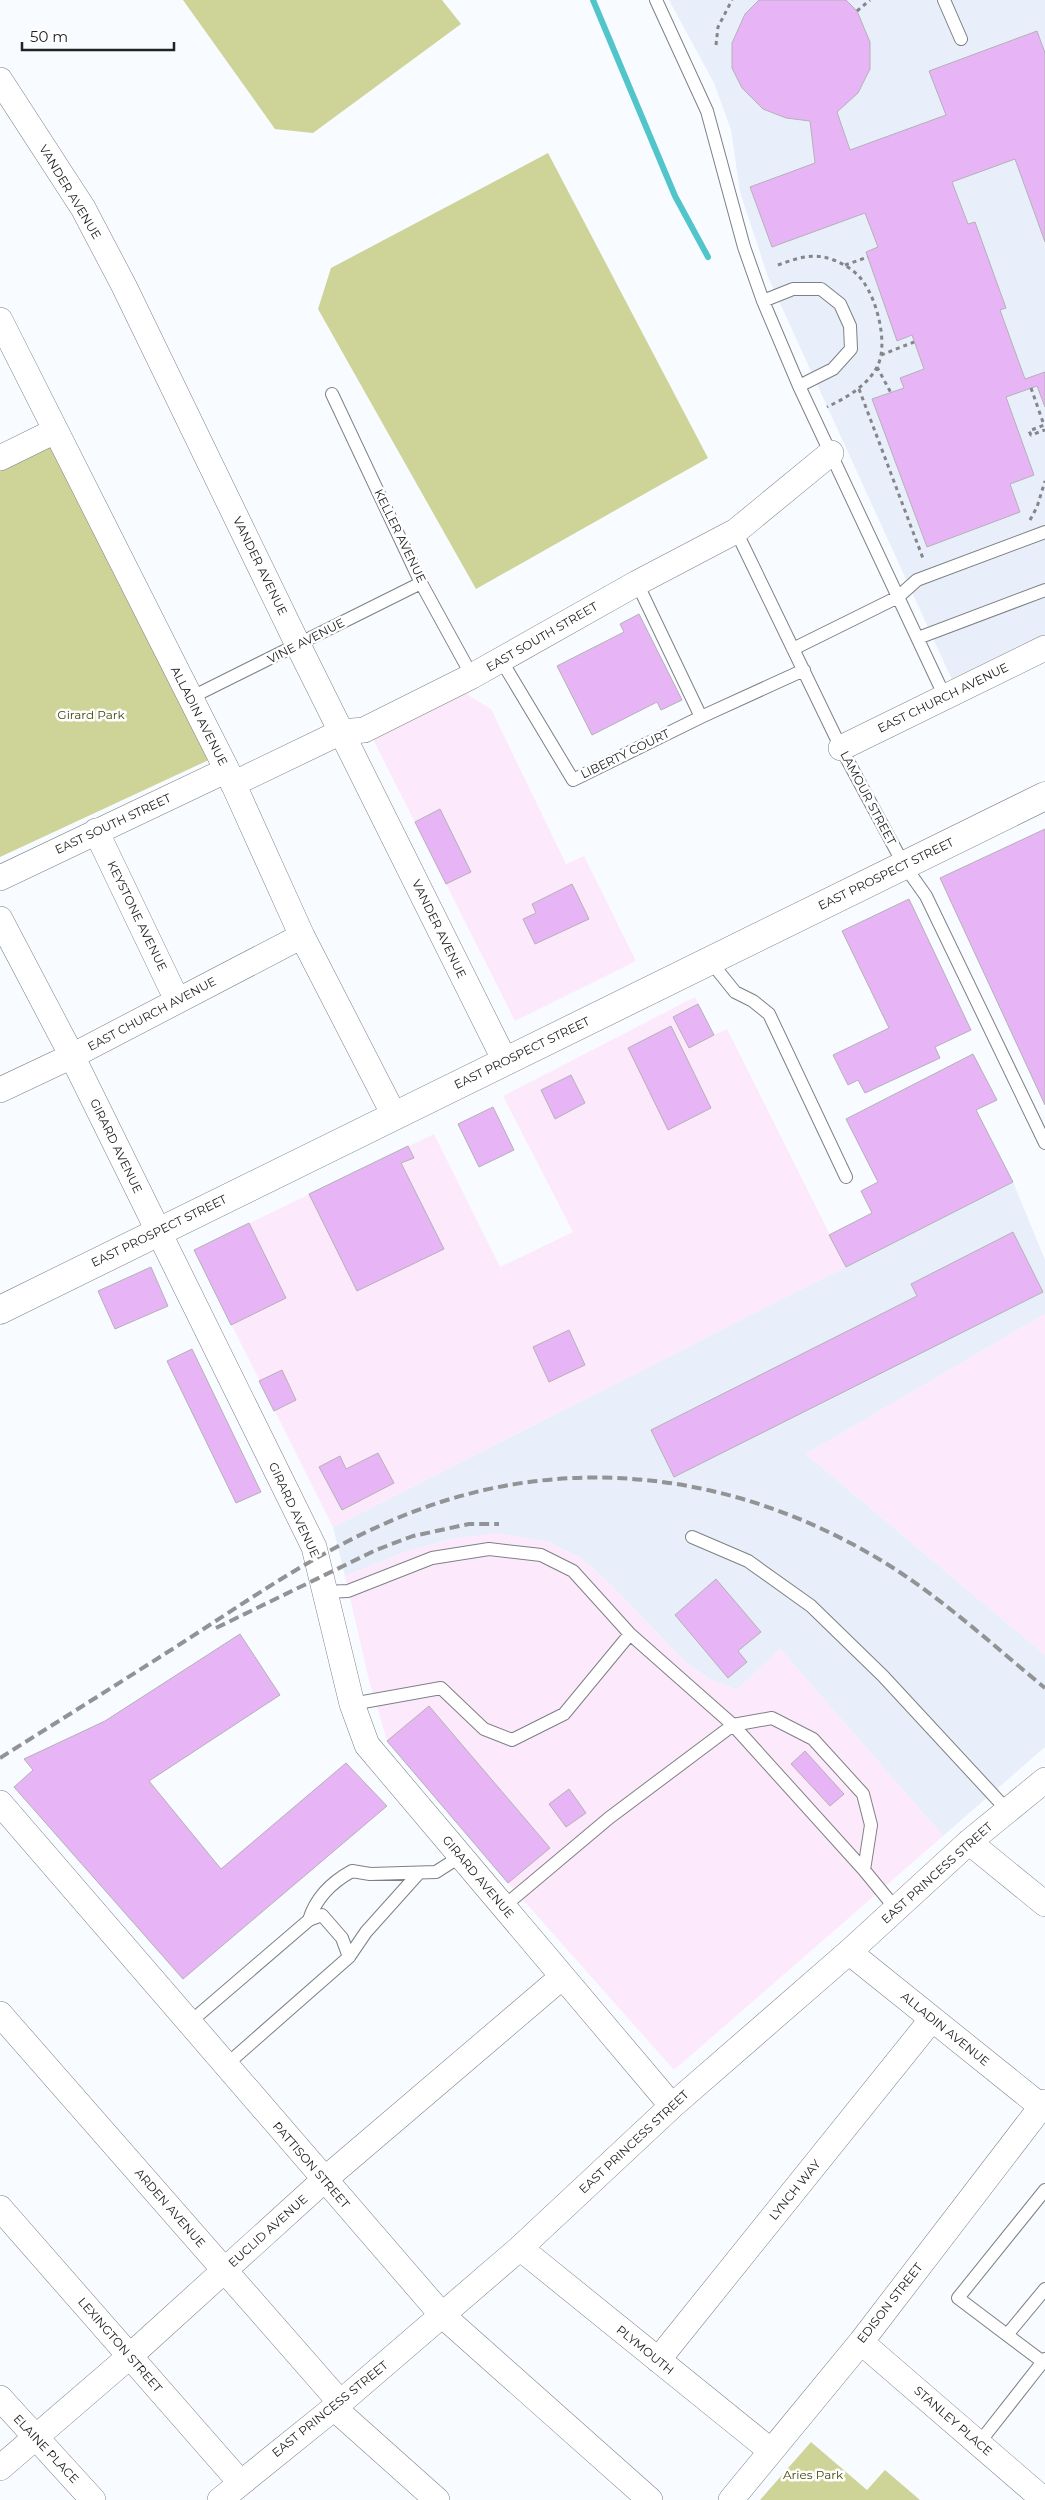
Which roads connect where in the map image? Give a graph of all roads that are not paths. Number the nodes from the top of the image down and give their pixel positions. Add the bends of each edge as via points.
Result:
1 (656, 0) edge
2 (944, 0) edge
3 (962, 39) dead end
4 (0, 80) edge
5 (763, 301) junction
6 (0, 320) edge
7 (799, 386) junction
8 (332, 394) dead end
9 (55, 431) junction
10 (831, 452) junction
11 (0, 458) edge
12 (736, 531) junction
13 (1045, 532) edge
14 (637, 582) junction
15 (421, 583) junction
16 (1045, 590) edge
17 (898, 596) junction
18 (918, 638) junction
19 (298, 645) junction
20 (1045, 648) edge
21 (793, 649) junction
22 (501, 660) junction
23 (804, 670) junction
24 (472, 676) junction
25 (945, 697) junction
26 (190, 698) junction
27 (701, 717) junction
28 (341, 732) junction
29 (841, 748) junction
30 (230, 777) junction
31 (1045, 796) edge
32 (96, 831) junction
33 (904, 865) junction
34 (0, 878) edge
35 (0, 919) edge
36 (302, 936) junction
37 (711, 962) junction
38 (177, 1000) junction
39 (72, 1056) junction
40 (505, 1061) junction
41 (0, 1090) edge
42 (394, 1115) junction
43 (1045, 1143) edge
44 (846, 1177) dead end
45 (158, 1230) junction
46 (0, 1310) edge
47 (692, 1536) dead end
48 (325, 1592) junction
49 (630, 1634) junction
50 (352, 1704) junction
51 (733, 1725) junction
52 (1045, 1780) edge
53 (0, 1803) edge
54 (1008, 1811) junction
55 (969, 1842) junction
56 (461, 1856) junction
57 (864, 1870) junction
58 (418, 1874) junction
59 (1045, 1904) edge
60 (503, 1907) junction
61 (896, 1909) junction
62 (310, 1920) junction
63 (849, 1952) junction
64 (349, 1958) junction
65 (562, 1977) junction
66 (0, 2014) edge
67 (932, 2019) junction
68 (189, 2023) junction
69 (226, 2066) junction
70 (1043, 2104) edge
71 (672, 2106) junction
72 (324, 2180) junction
73 (1045, 2190) edge
74 (0, 2208) edge
75 (520, 2248) junction
76 (225, 2270) junction
77 (1045, 2288) edge
78 (442, 2315) junction
79 (1007, 2335) junction
80 (861, 2342) junction
81 (130, 2356) junction
82 (658, 2360) junction
83 (1044, 2361) edge
84 (0, 2398) edge
85 (337, 2405) junction
86 (35, 2438) junction
87 (979, 2443) junction
88 (771, 2451) junction
89 (0, 2468) edge
90 (240, 2482) junction
91 (93, 2500) edge
92 (220, 2500) edge
93 (437, 2500) edge
94 (650, 2500) edge
95 (731, 2500) edge
96 (1044, 2500) edge

1 - 5 lane via 707,111 744,247
2 - 3 lane
4 - 19 street, VANDER AVENUE via 83,208
5 - 7 lane
5 - 7 lane via 794,289 821,289 840,304 850,326 851,349 833,369
6 - 9 street, ALLADIN AVENUE
7 - 10 lane
8 - 15 lane, KELLER AVENUE
9 - 11 street
9 - 26 street, ALLADIN AVENUE
10 - 12 street, EAST SOUTH STREET
10 - 17 lane
12 - 14 street, EAST SOUTH STREET
12 - 21 lane, LAMOUR STREET
13 - 17 lane via 917,580
14 - 22 street, EAST SOUTH STREET
14 - 27 lane
15 - 19 lane, VINE AVENUE
15 - 24 lane, KELLER AVENUE
16 - 18 lane
17 - 18 lane
17 - 21 lane
18 - 25 lane
19 - 26 lane, VINE AVENUE
19 - 28 street, VANDER AVENUE
20 - 25 street, EAST CHURCH AVENUE
21 - 23 lane, LAMOUR STREET
22 - 24 street, EAST SOUTH STREET
22 - 27 lane, LIBERTY COURT via 573,780
23 - 27 lane, LIBERTY COURT
23 - 29 lane, LAMOUR STREET
24 - 28 street, EAST SOUTH STREET via 364,730
25 - 29 street, EAST CHURCH AVENUE
26 - 30 street, ALLADIN AVENUE
28 - 30 street, EAST SOUTH STREET
28 - 40 street, VANDER AVENUE
29 - 33 lane, LAMOUR STREET
30 - 32 street, EAST SOUTH STREET
30 - 36 street, ALLADIN AVENUE
31 - 33 main road, EAST PROSPECT STREET
32 - 34 street, EAST SOUTH STREET
32 - 38 street, KEYSTONE AVENUE
33 - 37 main road, EAST PROSPECT STREET
33 - 43 lane, LAMOUR STREET via 926,896
35 - 39 street, GIRARD AVENUE
36 - 38 street, EAST CHURCH AVENUE
36 - 42 street, ALLADIN AVENUE
37 - 40 main road, EAST PROSPECT STREET
37 - 44 lane via 735,992 769,1014
38 - 39 street, EAST CHURCH AVENUE
39 - 41 street, EAST CHURCH AVENUE
39 - 45 street, GIRARD AVENUE
40 - 42 main road, EAST PROSPECT STREET
42 - 45 main road, EAST PROSPECT STREET
45 - 46 main road, EAST PROSPECT STREET
45 - 48 street, GIRARD AVENUE via 314,1547
47 - 54 lane via 748,1561 811,1606 883,1676
48 - 49 lane via 348,1591 432,1558 489,1550 541,1555 573,1571
48 - 50 street, GIRARD AVENUE
49 - 50 lane via 564,1714 512,1740 484,1729 441,1688
49 - 51 lane
50 - 56 street, GIRARD AVENUE via 367,1745
51 - 57 lane
51 - 57 lane via 772,1718 813,1739 863,1794 871,1825
51 - 60 lane via 608,1818
52 - 54 street, EAST PRINCESS STREET
53 - 68 street, PATTISON STREET
54 - 55 street, EAST PRINCESS STREET
55 - 59 street
55 - 61 street, EAST PRINCESS STREET
56 - 58 lane via 436,1872
56 - 60 street, GIRARD AVENUE
57 - 61 lane
58 - 62 lane via 370,1874 352,1870 323,1894 314,1905
58 - 64 lane via 366,1932
60 - 65 street, GIRARD AVENUE
61 - 63 street, EAST PRINCESS STREET
62 - 64 lane via 322,1916 342,1938
62 - 68 lane
63 - 67 street, ALLADIN AVENUE
63 - 71 street, EAST PRINCESS STREET
64 - 69 lane
65 - 71 street, GIRARD AVENUE
65 - 72 street, EUCLID AVENUE
66 - 76 street, ARDEN AVENUE
67 - 70 street, ALLADIN AVENUE
67 - 82 street, LYNCH WAY
68 - 69 street, PATTISON STREET
69 - 72 street, PATTISON STREET
70 - 80 street, EDISON STREET
71 - 75 street, EAST PRINCESS STREET
72 - 76 street, EUCLID AVENUE
72 - 78 street, PATTISON STREET
73 - 79 lane via 958,2298
74 - 81 street, LEXINGTON STREET
75 - 78 street, EAST PRINCESS STREET
75 - 82 street, PLYMOUTH
76 - 81 street, EUCLID AVENUE
76 - 85 street, ARDEN AVENUE
77 - 79 lane
78 - 85 street, EAST PRINCESS STREET
78 - 94 street, PATTISON STREET
79 - 83 lane
80 - 87 street, STANLEY PLACE
80 - 88 street, EDISON STREET
81 - 86 street, EUCLID AVENUE
81 - 90 street, LEXINGTON STREET
82 - 88 street, PLYMOUTH
83 - 87 lane
84 - 86 street, ELAINE PLACE
85 - 90 street, EAST PRINCESS STREET
85 - 93 street, ARDEN AVENUE
86 - 89 street, EUCLID AVENUE
86 - 91 street, ELAINE PLACE
87 - 96 street, STANLEY PLACE
88 - 95 street, EDISON STREET
90 - 92 street, EAST PRINCESS STREET

